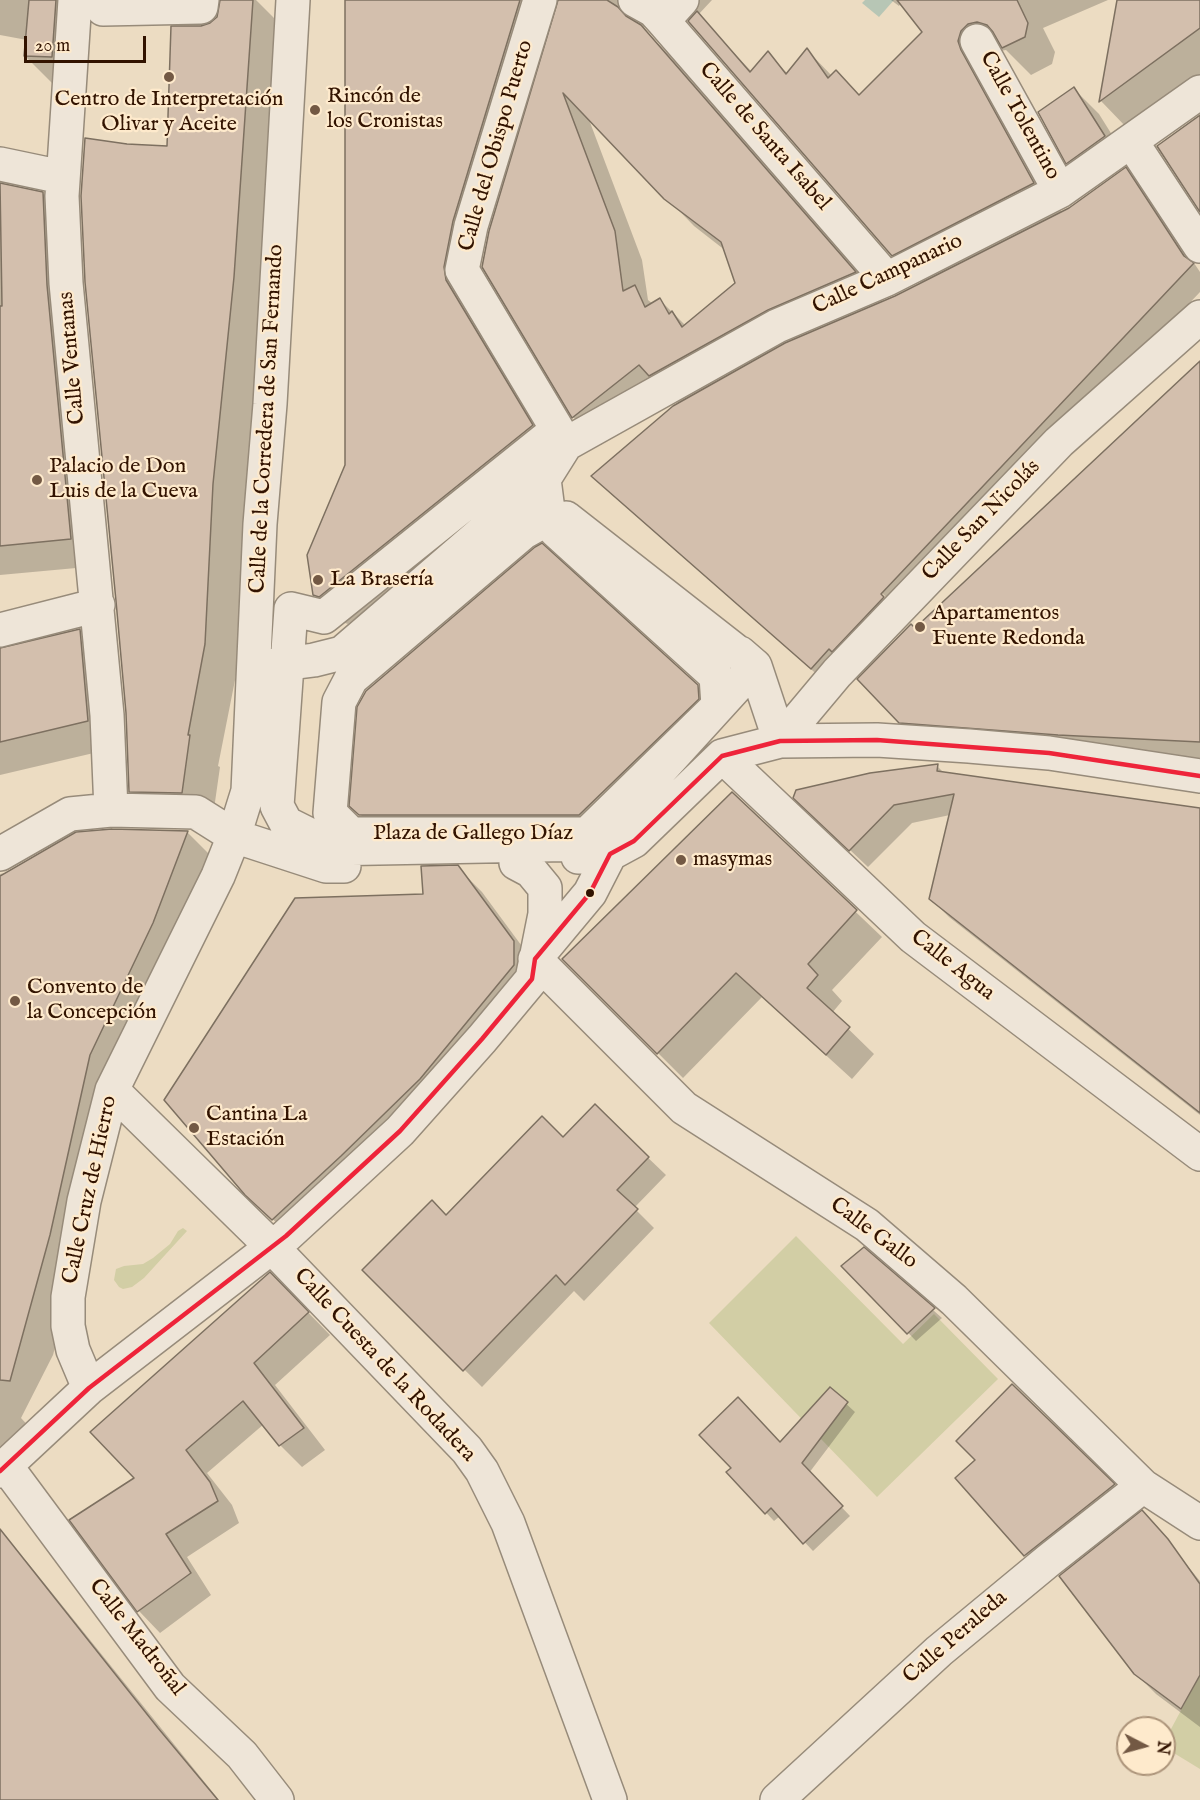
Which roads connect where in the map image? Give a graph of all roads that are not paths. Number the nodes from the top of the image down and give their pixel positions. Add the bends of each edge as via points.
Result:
1 (75, 0) edge
2 (103, 0) edge
3 (202, 0) edge
4 (293, 0) edge
5 (540, 0) edge
6 (635, 0) edge
7 (672, 11) edge
8 (977, 41) dead end
9 (1200, 92) edge
10 (1131, 141) junction
11 (0, 164) edge
12 (62, 177) junction
13 (1060, 191) junction
14 (1200, 246) edge
15 (887, 279) junction
16 (1200, 317) edge
17 (566, 444) junction
18 (544, 479) junction
19 (98, 605) junction
20 (0, 630) edge
21 (288, 663) junction
22 (754, 666) junction
23 (254, 668) junction
24 (780, 741) junction
25 (722, 756) junction
26 (1200, 776) edge
27 (111, 810) junction
28 (234, 836) junction
29 (0, 854) edge
30 (610, 854) junction
31 (516, 863) junction
32 (535, 959) junction
33 (112, 1090) junction
34 (1200, 1154) edge
35 (271, 1246) junction
36 (89, 1388) junction
37 (3, 1468) edge
38 (1143, 1486) junction
39 (1200, 1523) edge
40 (277, 1800) edge
41 (610, 1800) edge
42 (777, 1800) edge

1 - 12 street, Calle Ventanas
2 - 3 street via 103,9 201,7
4 - 23 street, Calle de la Corredera de San Fernando
5 - 17 street, Calle del Obispo Puerto via 471,226 462,270
6 - 7 street, Calle de Santa Isabel via 653,10
7 - 15 street, Calle de Santa Isabel
8 - 13 street, Calle Tolentino
9 - 10 street, Calle Campanario
10 - 13 street, Calle Campanario
10 - 14 street
11 - 12 street
12 - 19 street, Calle Ventanas via 66,282
13 - 15 street, Calle Campanario
15 - 17 street, Calle Campanario via 777,326
16 - 24 street, Calle San Nicolás via 1059,442 837,673
17 - 18 street
18 - 21 street via 342,653
18 - 21 street, Plaza de Gallego Díaz via 552,434 324,617 291,609
18 - 22 street
18 - 22 street, Plaza de Gallego Díaz via 549,518 524,532 351,679 339,702 330,813 351,834 587,834 718,706 716,676 556,531 566,518
19 - 20 street
19 - 27 street, Calle Ventanas
21 - 22 street, Plaza de Gallego Díaz via 277,806 286,823 325,849 593,844
21 - 23 street
22 - 24 street
23 - 28 street, Calle de la Corredera de San Fernando via 248,790
24 - 25 street, Plaza de Gallego Díaz
24 - 26 street, Plaza de Gallego Díaz via 877,740 969,746 1048,753
25 - 30 street, Plaza de Gallego Díaz via 634,841
25 - 34 street, Calle Agua via 913,937
27 - 28 street, Plaza de Gallego Díaz via 196,812
27 - 29 street, Plaza de Gallego Díaz via 70,814
28 - 31 street, Plaza de Gallego Díaz via 326,866
28 - 33 street, Calle Cruz de Hierro
30 - 31 street, Plaza de Gallego Díaz
30 - 32 street via 590,893
31 - 32 street, Plaza de Gallego Díaz via 531,871 545,888 545,914
32 - 35 street via 532,979 400,1131
32 - 38 street, Calle Gallo via 684,1108 867,1225 954,1300
33 - 35 street, Calle Cuesta de la Rodadera
33 - 36 street, Calle Cruz de Hierro via 84,1201 68,1298 73,1350
35 - 36 street
35 - 41 street, Calle Cuesta de la Rodadera via 467,1450 482,1472 508,1523
36 - 37 street
37 - 40 street, Calle Madroñal via 170,1687 242,1755
38 - 39 street, Calle Gallo
38 - 42 street, Calle Peraleda via 939,1651

